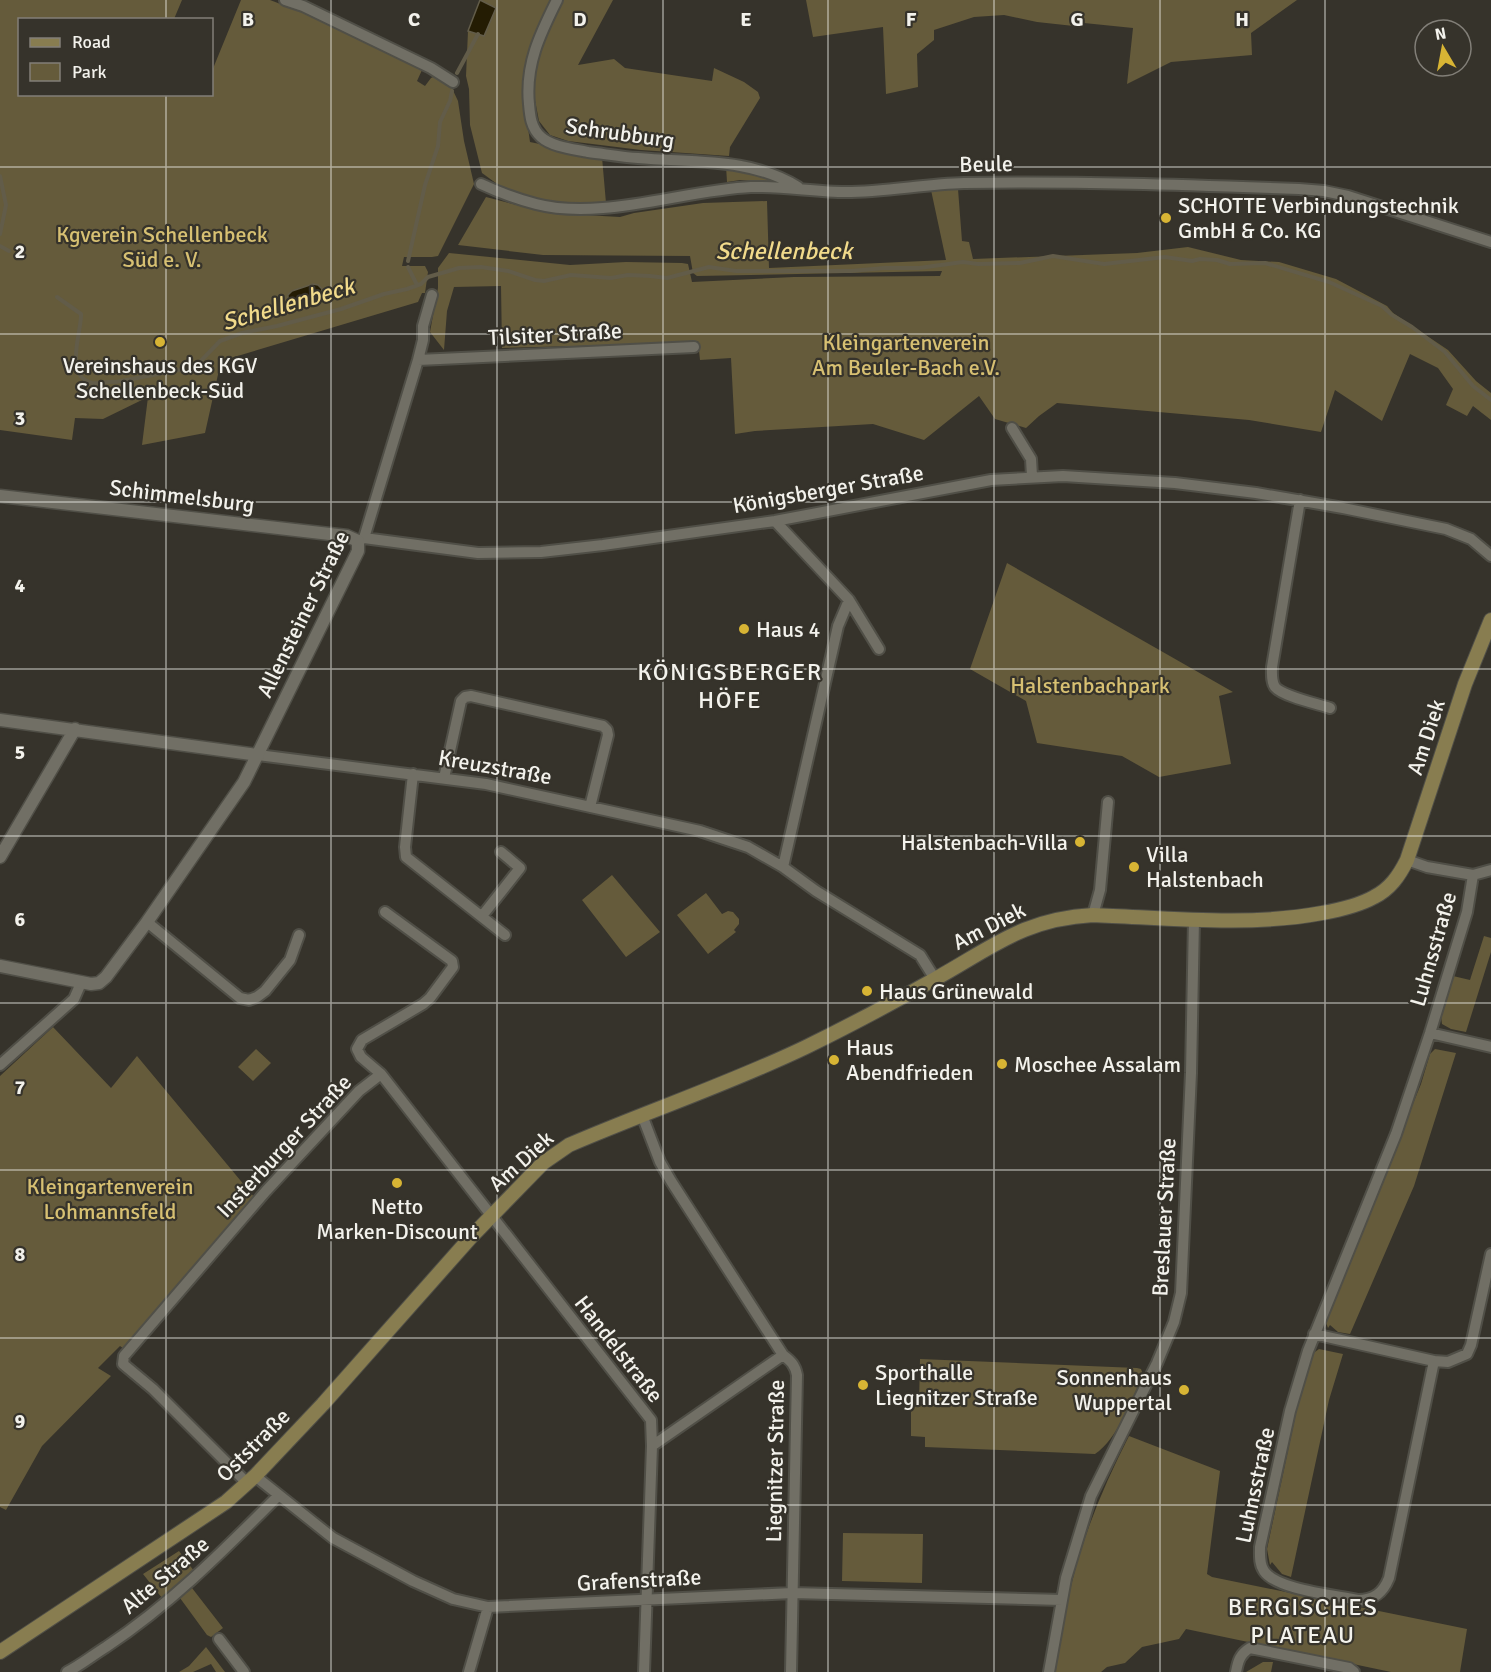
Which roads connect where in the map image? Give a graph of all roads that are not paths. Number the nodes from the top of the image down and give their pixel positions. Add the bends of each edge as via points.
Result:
1 (285, 0) edge
2 (557, 0) edge
3 (453, 82) dead end
4 (480, 183) dead end
5 (799, 188) junction
6 (1491, 242) edge
7 (432, 295) dead end
8 (694, 347) dead end
9 (418, 360) junction
10 (1012, 428) dead end
11 (1032, 476) junction
12 (0, 496) edge
13 (1300, 500) junction
14 (775, 521) junction
15 (361, 540) junction
16 (1491, 556) edge
17 (849, 600) junction
18 (1491, 620) edge
19 (879, 649) dead end
20 (1330, 708) dead end
21 (0, 720) edge
22 (75, 729) junction
23 (258, 755) junction
24 (413, 774) junction
25 (444, 778) junction
26 (1108, 802) dead end
27 (590, 807) junction
28 (501, 852) dead end
29 (0, 857) edge
30 (1407, 860) junction
31 (783, 867) junction
32 (1491, 870) edge
33 (1473, 875) junction
34 (385, 912) dead end
35 (1093, 915) junction
36 (482, 916) junction
37 (1194, 919) junction
38 (147, 922) junction
39 (298, 935) dead end
40 (504, 935) dead end
41 (0, 966) edge
42 (935, 979) junction
43 (81, 983) junction
44 (1430, 1034) junction
45 (1491, 1047) edge
46 (0, 1065) edge
47 (381, 1074) junction
48 (642, 1115) junction
49 (491, 1217) junction
50 (1491, 1254) edge
51 (1314, 1334) junction
52 (783, 1355) junction
53 (124, 1356) joint
54 (1434, 1361) junction
55 (652, 1446) junction
56 (251, 1479) junction
57 (279, 1495) junction
58 (792, 1593) junction
59 (645, 1600) junction
60 (1062, 1600) junction
61 (488, 1607) junction
62 (219, 1640) dead end
63 (2, 1649) edge
64 (67, 1672) edge
65 (244, 1672) edge
66 (469, 1672) edge
67 (644, 1672) edge
68 (791, 1672) edge
69 (1049, 1672) edge
70 (1236, 1672) edge
71 (1354, 1672) edge

1 - 3 street
2 - 5 street, Schrubburg via 536,45 527,79 530,119 542,138 605,154 724,162 785,179
4 - 5 street, Beule via 537,205 565,208 628,205 725,189
5 - 6 street, Beule via 846,192 1020,183 1324,190
7 - 9 street, Allensteiner Straße
8 - 9 street, Tilsiter Straße
9 - 15 street, Allensteiner Straße
10 - 11 street via 1031,459
11 - 13 street, Königsberger Straße via 1175,483
11 - 14 street, Königsberger Straße via 958,485
12 - 15 street, Schimmelsburg
13 - 16 street, Königsberger Straße via 1446,530 1471,539
13 - 20 street via 1272,678 1275,688
14 - 15 street, Königsberger Straße via 541,552 478,553
14 - 17 street
15 - 23 street, Allensteiner Straße
17 - 19 street
17 - 31 street via 838,626
18 - 30 main road, Am Diek via 1465,684
21 - 22 street, Kreuzstraße
22 - 23 street, Kreuzstraße
22 - 29 street
23 - 24 street, Kreuzstraße
23 - 38 street, Allensteiner Straße
24 - 25 street, Kreuzstraße
24 - 36 street via 406,857
25 - 27 street, Kreuzstraße
25 - 27 street via 461,701 471,696 603,726 608,735
26 - 35 street via 1100,890
27 - 31 street, Kreuzstraße via 725,838
28 - 36 street via 520,868
30 - 33 street, Luhnsstraße
30 - 37 main road, Am Diek via 1381,893 1336,910 1262,921
31 - 42 street, Kreuzstraße via 920,955
32 - 33 street, Luhnsstraße
33 - 44 street, Luhnsstraße via 1467,912
34 - 47 street, Handelstraße via 453,967 430,998 358,1044 361,1057
35 - 37 main road, Am Diek
35 - 42 main road, Am Diek via 1069,916 1028,927
36 - 40 street
37 - 60 street, Breslauer Straße via 1181,1293 1157,1364 1091,1496
38 - 39 street via 240,998 249,1000 265,991 290,960
38 - 43 street, Allensteiner Straße via 99,983
41 - 43 street
42 - 48 main road, Am Diek via 805,1047
43 - 46 street via 74,999
44 - 45 street, Luhnsstraße
44 - 51 street, Luhnsstraße via 1396,1134
47 - 49 street, Handelstraße
47 - 53 street, Insterburger Straße via 359,1091 266,1191
48 - 49 main road, Am Diek via 561,1150 543,1163
48 - 52 street, Liegnitzer Straße via 671,1181
49 - 55 street, Handelstraße via 651,1420
49 - 56 main road, Oststraße
50 - 54 street via 1467,1354 1448,1362
51 - 54 street
51 - 54 street, Luhnsstraße via 1290,1411 1260,1547 1264,1571 1288,1586 1358,1600 1368,1600 1385,1589
52 - 55 street
52 - 58 street, Liegnitzer Straße via 792,1361 797,1375
53 - 56 street, Grafenstraße via 123,1364
55 - 59 street, Handelstraße
56 - 57 street, Grafenstraße
56 - 63 main road, Oststraße via 226,1502
57 - 61 street, Grafenstraße via 333,1538 403,1576 453,1599
57 - 64 street, Alte Straße via 192,1581 128,1632
58 - 59 street, Grafenstraße
58 - 60 street, Grafenstraße
58 - 68 street, Liegnitzer Straße
59 - 61 street, Grafenstraße
59 - 67 street, Handelstraße
60 - 69 street, Breslauer Straße
61 - 66 street
62 - 65 street
70 - 71 street via 1238,1660 1250,1648

